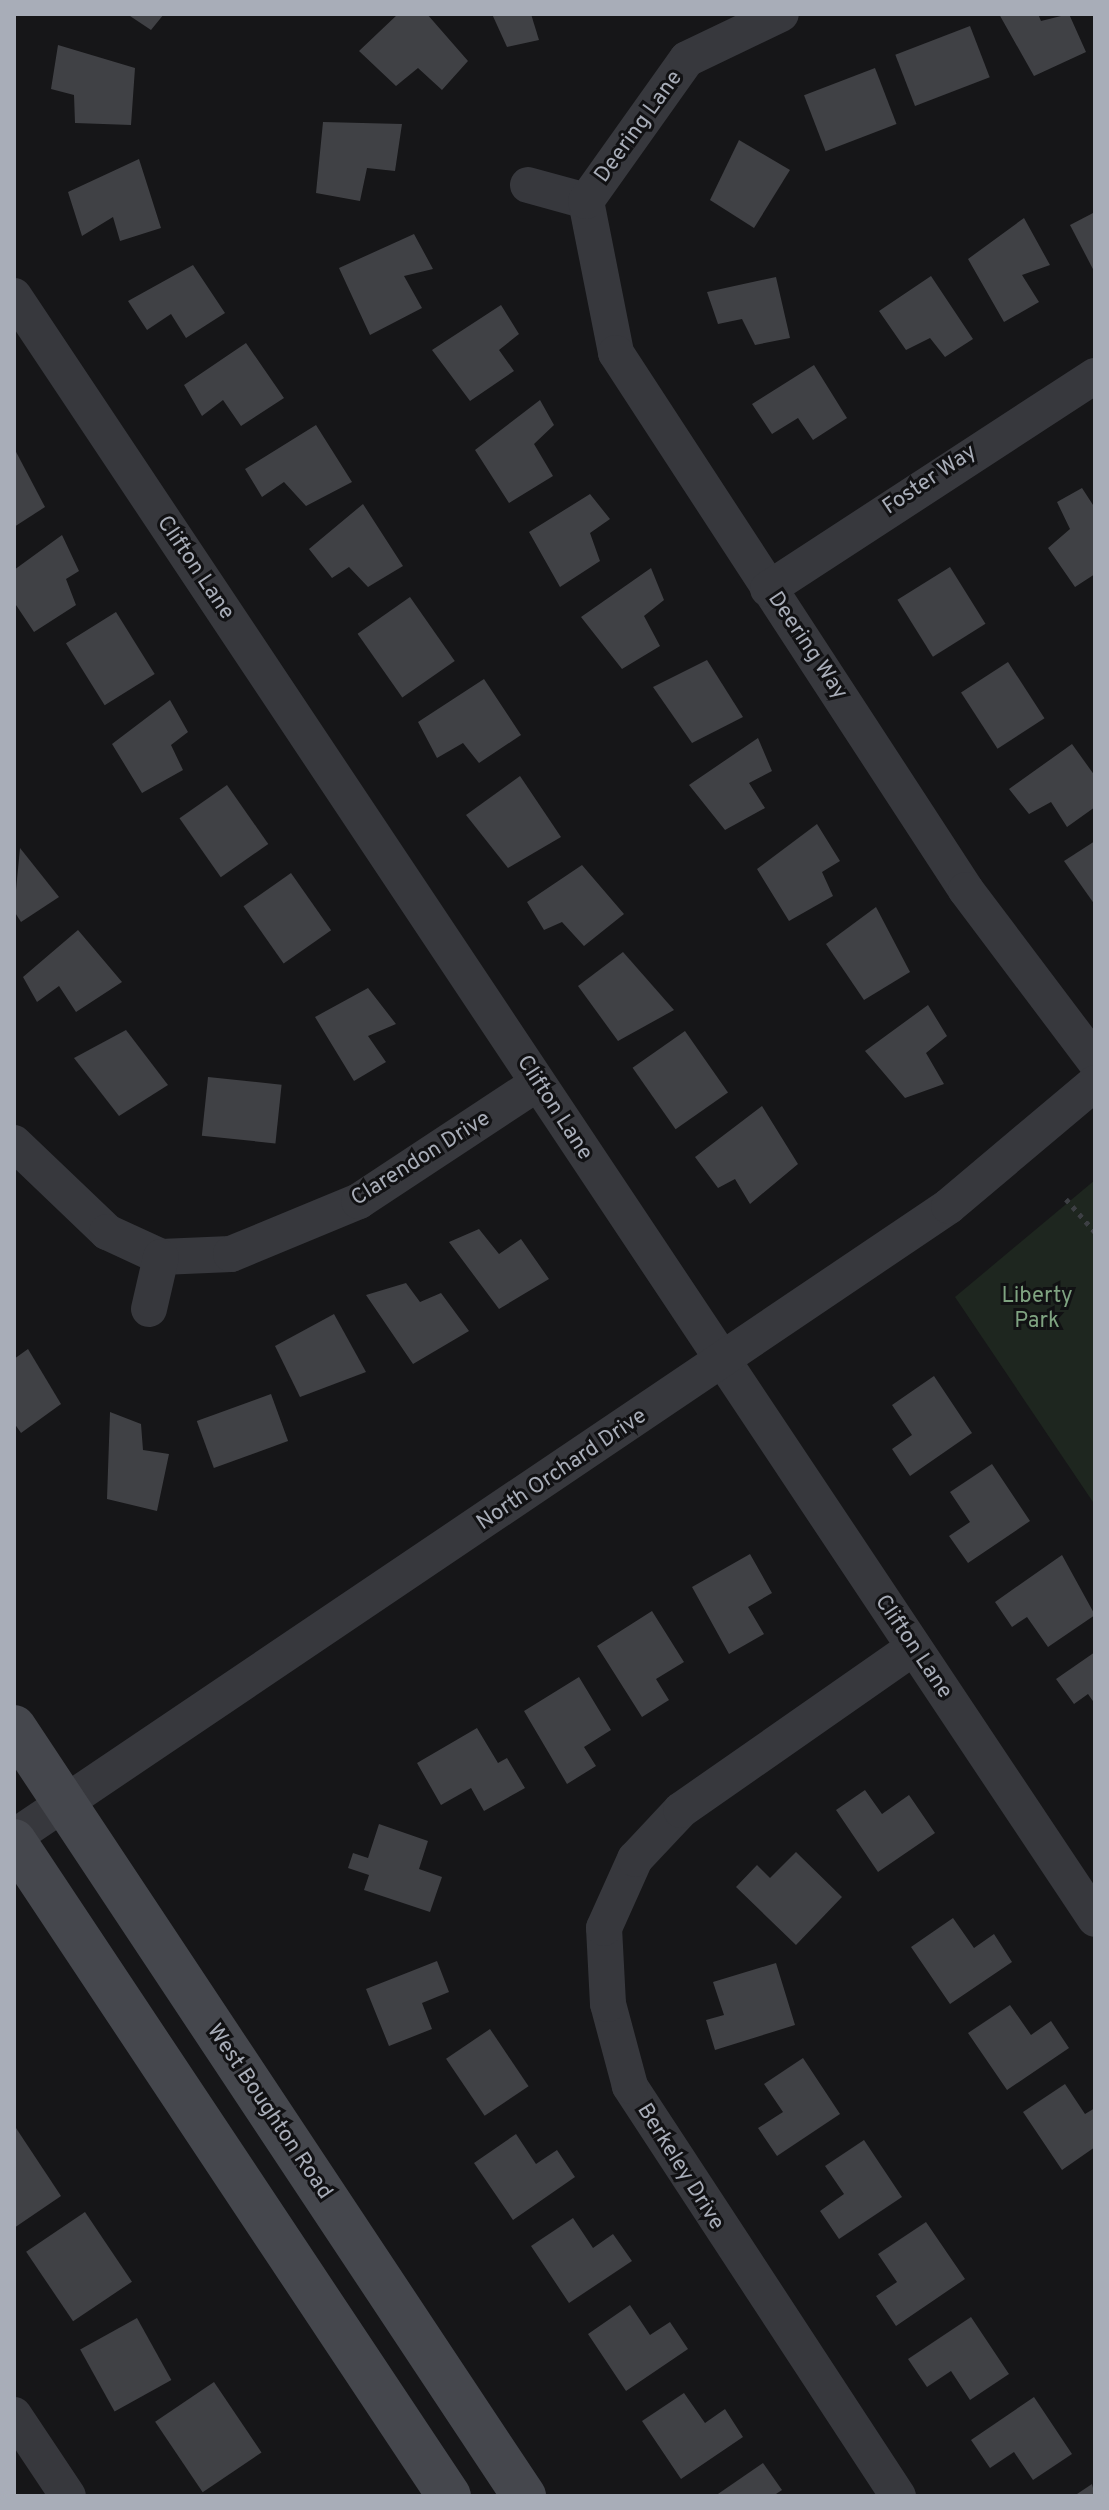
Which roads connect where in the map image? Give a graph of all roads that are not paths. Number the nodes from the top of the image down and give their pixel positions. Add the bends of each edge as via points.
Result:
1 (781, 14) edge
2 (528, 185) dead end
3 (586, 201) junction
4 (14, 296) edge
5 (1095, 376) edge
6 (768, 589) junction
7 (1095, 1061) edge
8 (538, 1083) junction
9 (1095, 1083) edge
10 (14, 1143) edge
11 (161, 1257) junction
12 (149, 1309) dead end
13 (722, 1362) junction
14 (913, 1648) junction
15 (14, 1727) edge
16 (65, 1805) junction
17 (14, 1839) edge
18 (1095, 1919) edge
19 (14, 2415) edge
20 (68, 2496) edge
21 (449, 2496) edge
22 (524, 2496) edge
23 (898, 2496) edge

1 - 3 street, Deering Lane via 687,59
2 - 3 street
3 - 6 street, Deering Way via 616,353
4 - 8 street, Clifton Lane
5 - 6 street, Foster Way
6 - 7 street, Deering Way via 966,890
8 - 11 street, Clarendon Drive via 359,1201 231,1254
8 - 13 street, Clifton Lane
9 - 13 street, North Orchard Drive via 949,1206
10 - 11 street, Clarendon Drive via 107,1232
11 - 12 street
13 - 14 street, Clifton Lane
13 - 16 street, North Orchard Drive
14 - 18 street, Clifton Lane
14 - 23 street, Berkeley Drive via 681,1810 635,1859 604,1928 608,2004 630,2086
15 - 16 main road, West Boughton Road
16 - 17 street, North Orchard Drive
16 - 22 main road, West Boughton Road
17 - 21 main road
19 - 20 street

